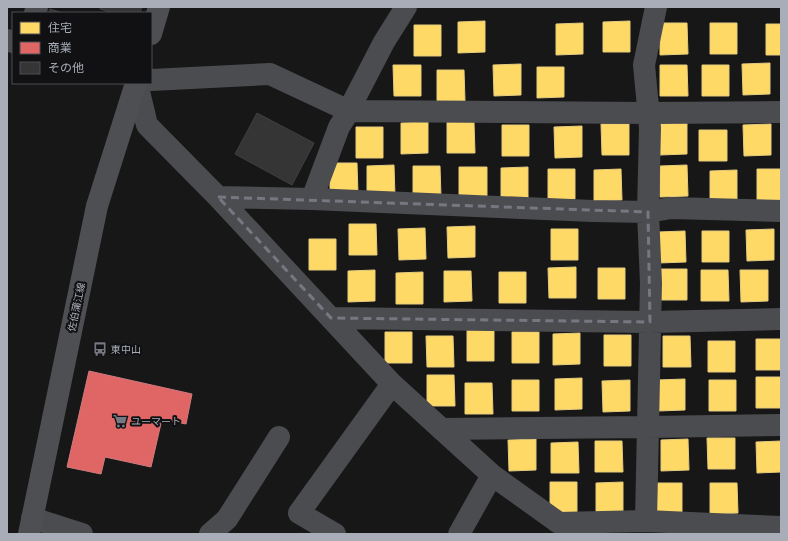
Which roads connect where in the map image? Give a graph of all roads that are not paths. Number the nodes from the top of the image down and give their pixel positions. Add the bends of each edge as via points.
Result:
1 (159, 7) edge
2 (406, 7) edge
3 (656, 7) edge
4 (152, 31) edge
5 (152, 80) edge
6 (137, 84) edge
7 (137, 84) edge
8 (349, 112) junction
9 (781, 112) edge
10 (649, 113) junction
11 (218, 197) junction
12 (312, 199) junction
13 (781, 211) edge
14 (648, 212) junction
15 (331, 318) junction
16 (781, 319) edge
17 (650, 322) junction
18 (392, 384) junction
19 (781, 425) edge
20 (648, 427) junction
21 (441, 429) junction
22 (279, 437) dead end
23 (492, 475) junction
24 (646, 521) junction
25 (30, 526) edge
26 (781, 527) edge
27 (82, 534) edge
28 (210, 534) edge
29 (335, 534) edge
30 (460, 534) edge

1 - 4 main road
2 - 8 street via 384,42
3 - 10 street via 644,65
5 - 8 street via 270,74
6 - 11 street via 147,124
7 - 25 main road, 佐伯蒲江線 via 97,206
8 - 10 street
8 - 12 street via 338,127
9 - 10 street
10 - 14 street
11 - 12 street
11 - 15 street
12 - 14 street
13 - 14 street via 670,208
14 - 17 street
15 - 17 street
15 - 18 street
16 - 17 street
17 - 20 street
18 - 21 street
18 - 29 street via 299,513
19 - 20 street
20 - 21 street
20 - 24 street
21 - 23 street
22 - 28 street via 227,519
23 - 24 street via 559,524
23 - 30 street
24 - 26 street
25 - 27 street

